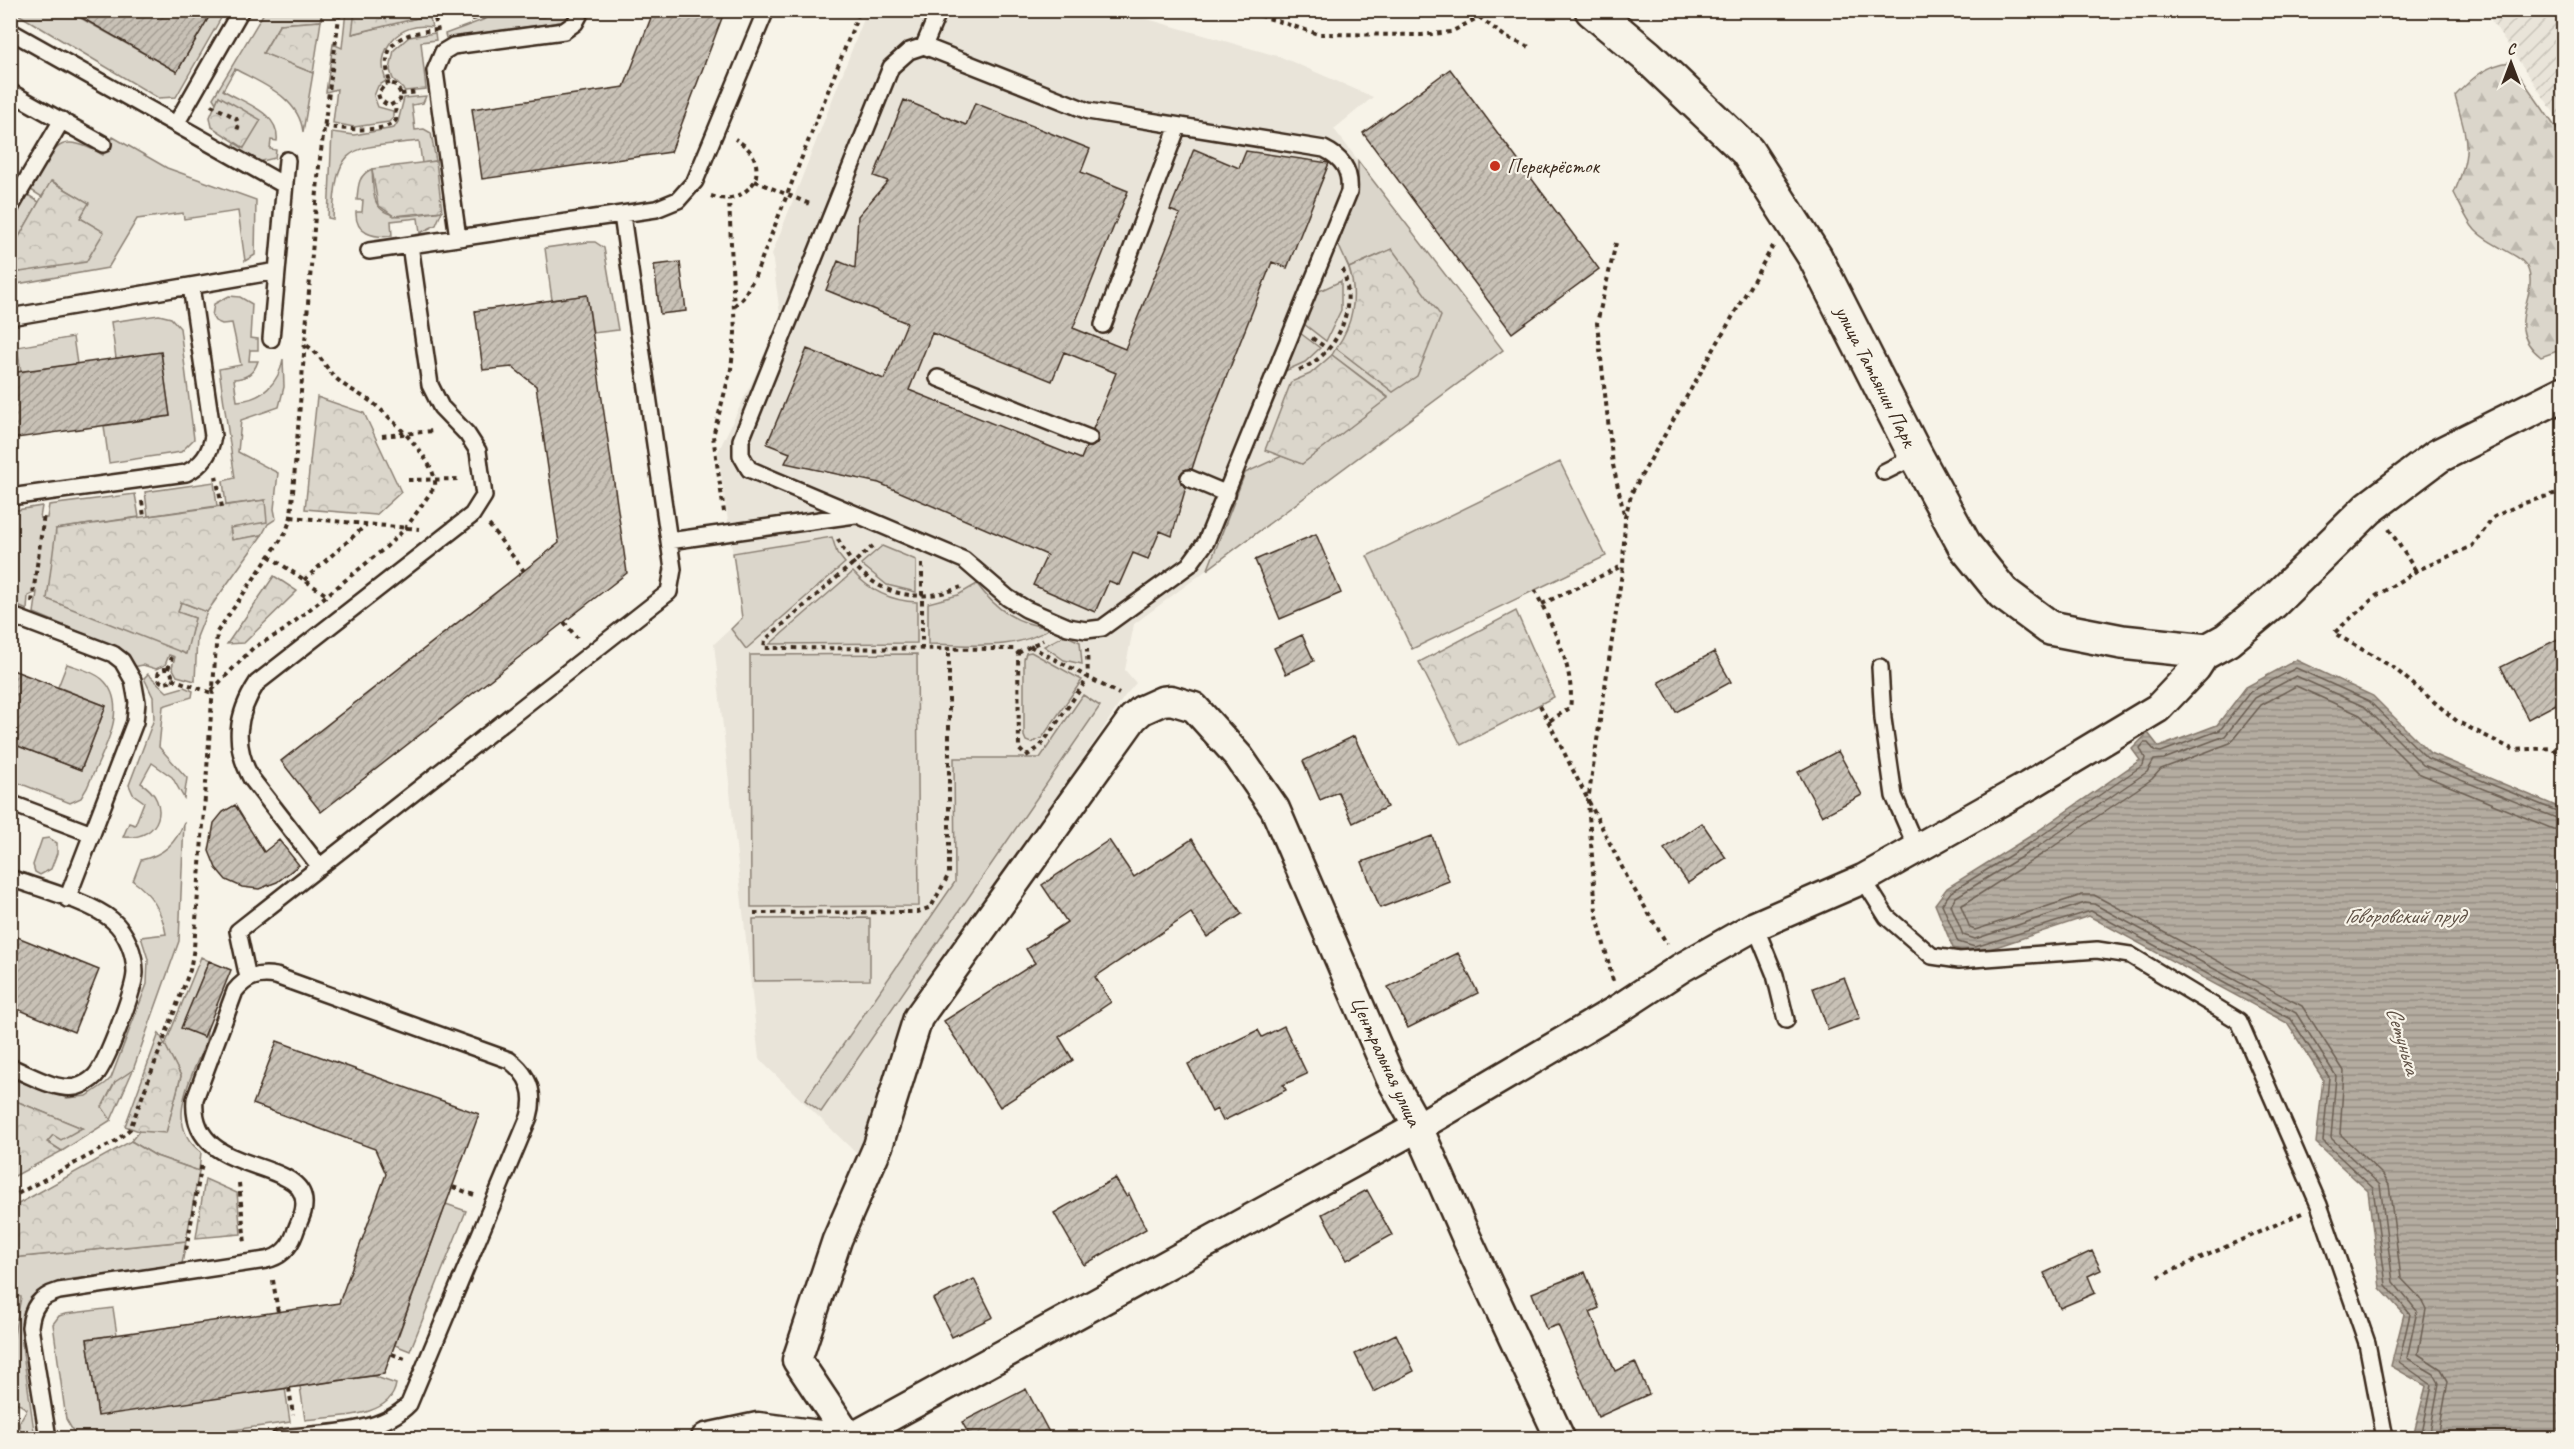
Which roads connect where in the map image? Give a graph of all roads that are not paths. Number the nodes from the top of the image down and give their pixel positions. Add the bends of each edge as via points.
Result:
1 (241, 10) edge
2 (582, 10) edge
3 (766, 10) edge
4 (939, 10) edge
5 (1592, 10) edge
6 (10, 31) edge
7 (924, 46) junction
8 (10, 92) edge
9 (62, 120) junction
10 (176, 124) junction
11 (1178, 126) junction
12 (103, 144) dead end
13 (287, 160) dead end
14 (284, 185) junction
15 (10, 208) edge
16 (622, 214) junction
17 (458, 238) junction
18 (410, 245) junction
19 (369, 251) dead end
20 (277, 271) junction
21 (191, 286) junction
22 (10, 317) edge
23 (1103, 325) dead end
24 (271, 339) dead end
25 (938, 378) dead end
26 (2564, 393) edge
27 (1089, 438) dead end
28 (1916, 456) junction
29 (1884, 472) dead end
30 (1189, 478) dead end
31 (1227, 494) junction
32 (10, 497) edge
33 (857, 515) junction
34 (669, 541) junction
35 (10, 615) edge
36 (2207, 651) junction
37 (1880, 667) dead end
38 (10, 803) edge
39 (92, 834) junction
40 (1917, 849) junction
41 (320, 867) junction
42 (10, 878) edge
43 (1863, 879) junction
44 (67, 899) junction
45 (1755, 927) junction
46 (248, 978) junction
47 (1786, 1020) dead end
48 (10, 1067) edge
49 (1418, 1127) junction
50 (324, 1435) edge
51 (48, 1438) edge
52 (280, 1438) edge
53 (706, 1438) edge
54 (843, 1438) edge
55 (850, 1438) edge
56 (1560, 1438) edge
57 (2385, 1438) edge

1 - 10 lane
2 - 17 lane via 575,23 564,31 453,46 439,58 435,71
3 - 16 lane via 691,188 668,206
4 - 7 lane
5 - 28 street, улица Татьянин Парк via 1747,151 1815,257
6 - 10 lane
7 - 11 lane via 1077,108
7 - 33 lane via 909,51 891,67 741,440 741,455 749,469
8 - 9 lane
9 - 12 lane
9 - 15 lane
10 - 14 lane
11 - 23 lane
11 - 31 lane via 1324,149 1346,167 1350,183
13 - 14 lane
14 - 20 lane
16 - 17 lane
16 - 34 lane
17 - 18 lane
18 - 19 lane
18 - 41 lane via 430,385 441,406 478,451 484,496 477,511 257,683 245,701 238,726 240,752 251,778
20 - 21 lane
20 - 24 lane
21 - 22 lane
21 - 32 lane via 213,436 207,456 186,473
25 - 27 lane
26 - 36 street via 2438,456 2369,508 2273,602 2227,640
28 - 29 lane
28 - 36 street, улица Татьянин Парк via 1965,546 2003,592 2050,628 2122,642
30 - 31 lane
31 - 33 lane via 1194,559 1102,628 1086,630 1068,627 1026,609 964,560
33 - 34 lane
34 - 41 lane via 674,577 663,598
35 - 39 lane via 112,654 122,661 133,680 135,722
36 - 40 street via 2158,708
37 - 40 lane via 1894,796
38 - 39 lane
39 - 44 lane via 90,855
40 - 43 street
41 - 46 lane via 238,931
42 - 44 lane
43 - 45 street
43 - 57 lane via 1887,917 1932,956 1959,960 2097,950 2130,955 2239,1021 2319,1205 2367,1343
44 - 48 lane via 99,910 121,929 134,957 130,995 101,1067 88,1082 69,1088 57,1086
45 - 47 lane via 1775,975
45 - 49 street
46 - 50 lane via 276,976 509,1060 526,1076 532,1096 529,1117 409,1404 384,1423
46 - 51 lane via 231,998 195,1099 196,1124 213,1149 286,1178 298,1188 303,1211 287,1248 270,1260 59,1291 40,1300 31,1315 30,1328
49 - 55 street
49 - 55 street, Центральная улица via 1390,1077 1275,809 1239,757 1200,713 1185,703 1155,703 1133,718 918,1018 878,1146 837,1240 797,1360
49 - 56 street, Центральная улица
50 - 52 lane
53 - 54 street via 758,1427

